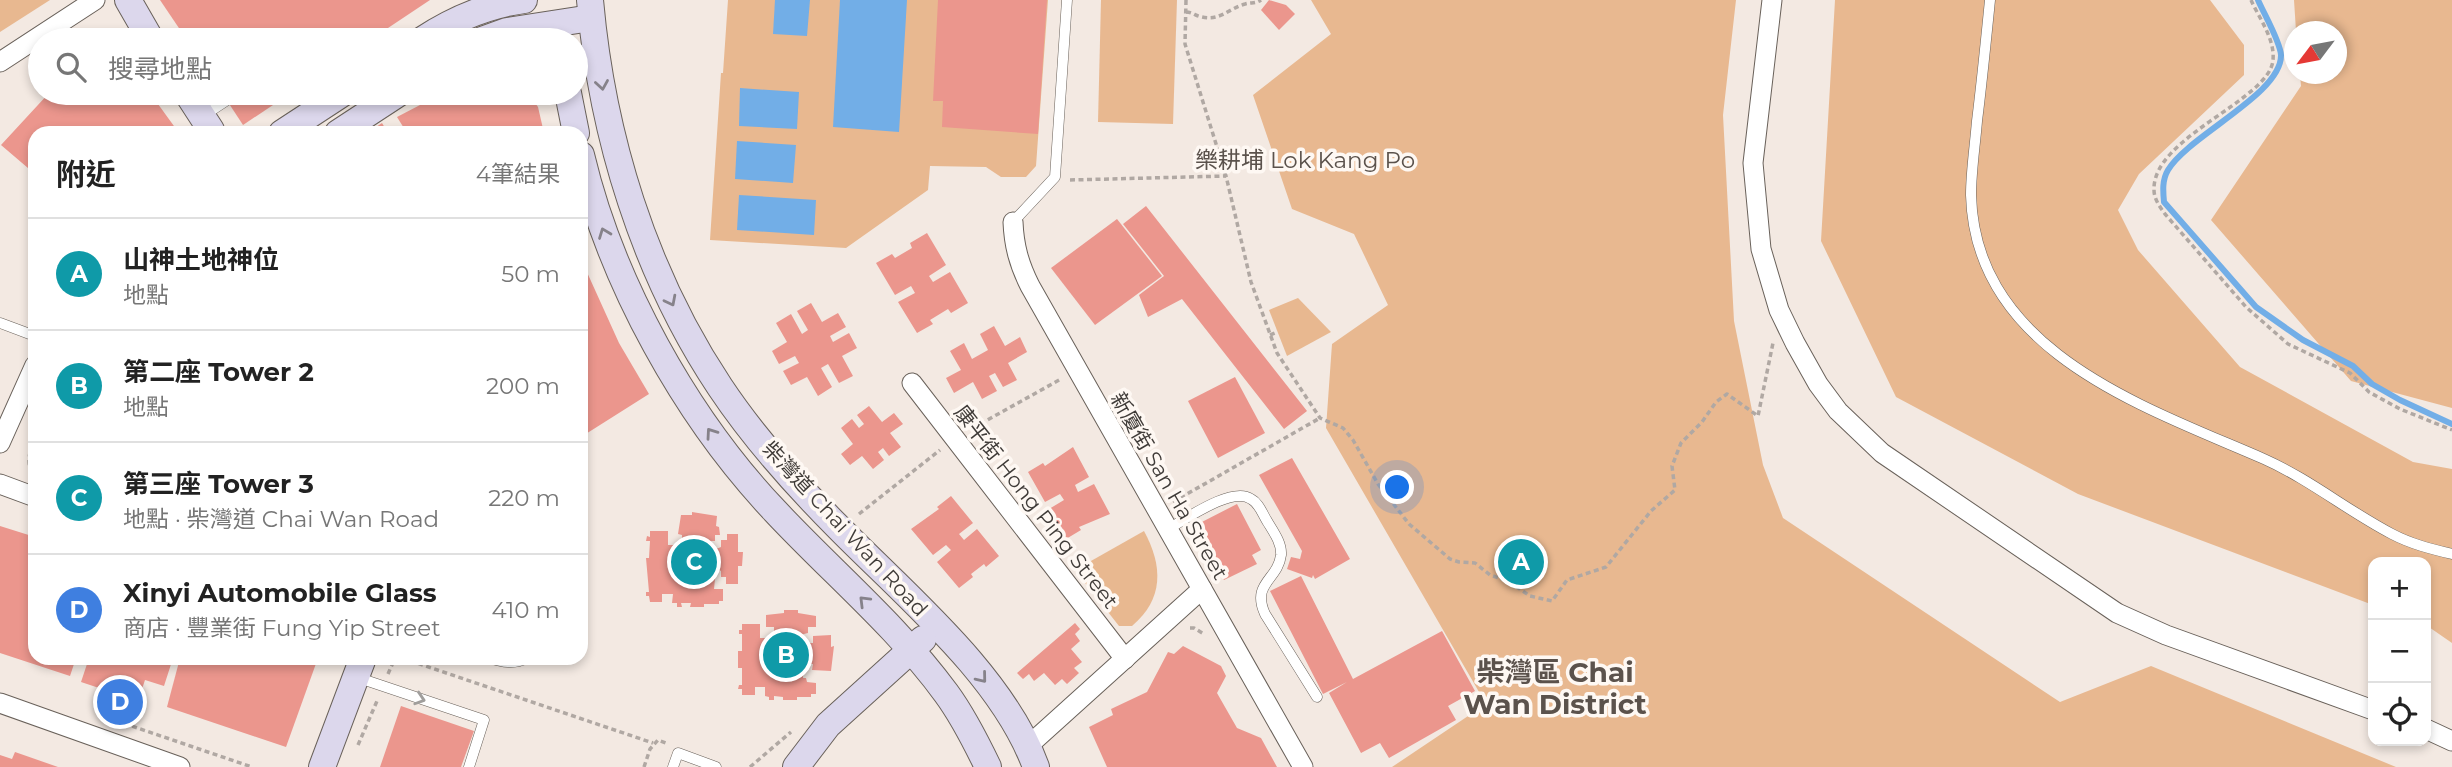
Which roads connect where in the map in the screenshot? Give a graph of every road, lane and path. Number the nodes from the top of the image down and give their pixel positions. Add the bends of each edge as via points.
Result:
1 (94, 0) edge
2 (128, 0) edge
3 (477, 0) edge
4 (524, 0) edge
5 (1067, 0) edge
6 (1186, 0) edge
7 (1261, 0) edge
8 (1772, 0) edge
9 (1990, 0) edge
10 (2251, 0) edge
11 (590, 9) edge
12 (1186, 12) junction
13 (558, 21) edge
14 (52, 28) edge
15 (144, 28) edge
16 (439, 28) edge
17 (444, 28) edge
18 (522, 28) edge
19 (28, 44) edge
20 (0, 62) edge
21 (196, 105) edge
22 (229, 105) edge
23 (318, 105) edge
24 (381, 105) edge
25 (211, 126) edge
26 (213, 126) edge
27 (291, 126) edge
28 (349, 126) edge
29 (1226, 176) junction
30 (1055, 177) junction
31 (588, 186) edge
32 (1013, 222) joint
33 (1779, 310) junction
34 (0, 323) edge
35 (1277, 332) dead end
36 (28, 333) edge
37 (1270, 335) junction
38 (28, 381) edge
39 (1058, 381) dead end
40 (912, 383) dead end
41 (1320, 418) junction
42 (2452, 430) edge
43 (965, 433) dead end
44 (0, 443) edge
45 (945, 446) dead end
46 (0, 484) edge
47 (28, 487) edge
48 (1171, 503) dead end
49 (859, 514) dead end
50 (1168, 529) junction
51 (2452, 554) edge
52 (1202, 589) junction
53 (937, 626) junction
54 (911, 650) junction
55 (1125, 659) junction
56 (423, 665) edge
57 (359, 668) edge
58 (383, 686) junction
59 (1317, 697) dead end
60 (0, 703) edge
61 (2368, 708) edge
62 (101, 716) dead end
63 (2431, 731) edge
64 (2452, 741) edge
65 (653, 743) dead end
66 (358, 745) dead end
67 (1032, 756) edge
68 (180, 767) edge
69 (252, 767) edge
70 (322, 767) edge
71 (469, 767) edge
72 (673, 767) edge
73 (716, 767) edge
74 (796, 767) edge
75 (988, 767) edge
76 (1303, 767) edge

1 - 14 street
2 - 15 main road
3 - 16 main road
4 - 17 main road via 481,10
5 - 30 lane
6 - 12 path
7 - 12 path via 1220,18
8 - 33 street via 1753,180 1761,249
9 - 51 lane via 1971,197 1983,257 2020,318 2064,360 2105,388 2278,466 2390,533
10 - 42 path via 2272,44 2270,73 2182,142 2156,174 2156,201 2246,307 2288,344 2350,373 2370,392 2400,409
11 - 13 main road
11 -> 53 main road, 柴灣道 Chai Wan Road via 603,94 630,197 660,278 701,356 785,472
12 - 29 path via 1185,44
13 - 18 main road
19 - 20 street
21 - 25 main road
22 - 26 lane
23 - 27 main road
24 - 28 main road
29 - 30 path
29 - 37 path via 1251,282
30 - 32 lane
54 -> 31 main road, 柴灣道 Chai Wan Road via 774,509 708,429 656,344 624,280
32 - 50 street, 新廈街 San Ha Street via 1019,264 1030,286
33 - 41 path via 1758,416 1727,394 1716,402 1705,424 1681,443 1672,466 1675,490 1651,511 1606,567 1567,580 1552,601 1530,596 1475,563 1450,559 1409,524 1343,428
33 - 61 street via 1809,370 1853,427 1902,468 2074,585 2146,627
34 - 36 lane
35 - 37 path
37 - 41 path
38 - 44 street
39 - 43 path
40 - 55 street, 康平街 Hong Ping Street
41 - 48 path
45 - 49 path
46 - 47 street
50 - 52 street, 新廈街 San Ha Street
50 - 59 lane via 1228,497 1244,495 1255,502 1281,549 1279,562 1261,591 1261,603
52 - 55 street
52 - 76 street, 新廈街 San Ha Street
53 - 54 main road
53 -> 67 main road, 柴灣道 Chai Wan Road via 988,684
54 - 74 main road via 828,725
54 - 75 main road, 柴灣道 Chai Wan Road via 947,694
55 - 67 street
56 - 65 path
57 - 58 lane
57 - 70 main road
58 - 66 path
58 -> 71 lane via 484,720
60 - 68 street
62 - 69 path
63 - 64 street
72 - 73 lane via 678,752

